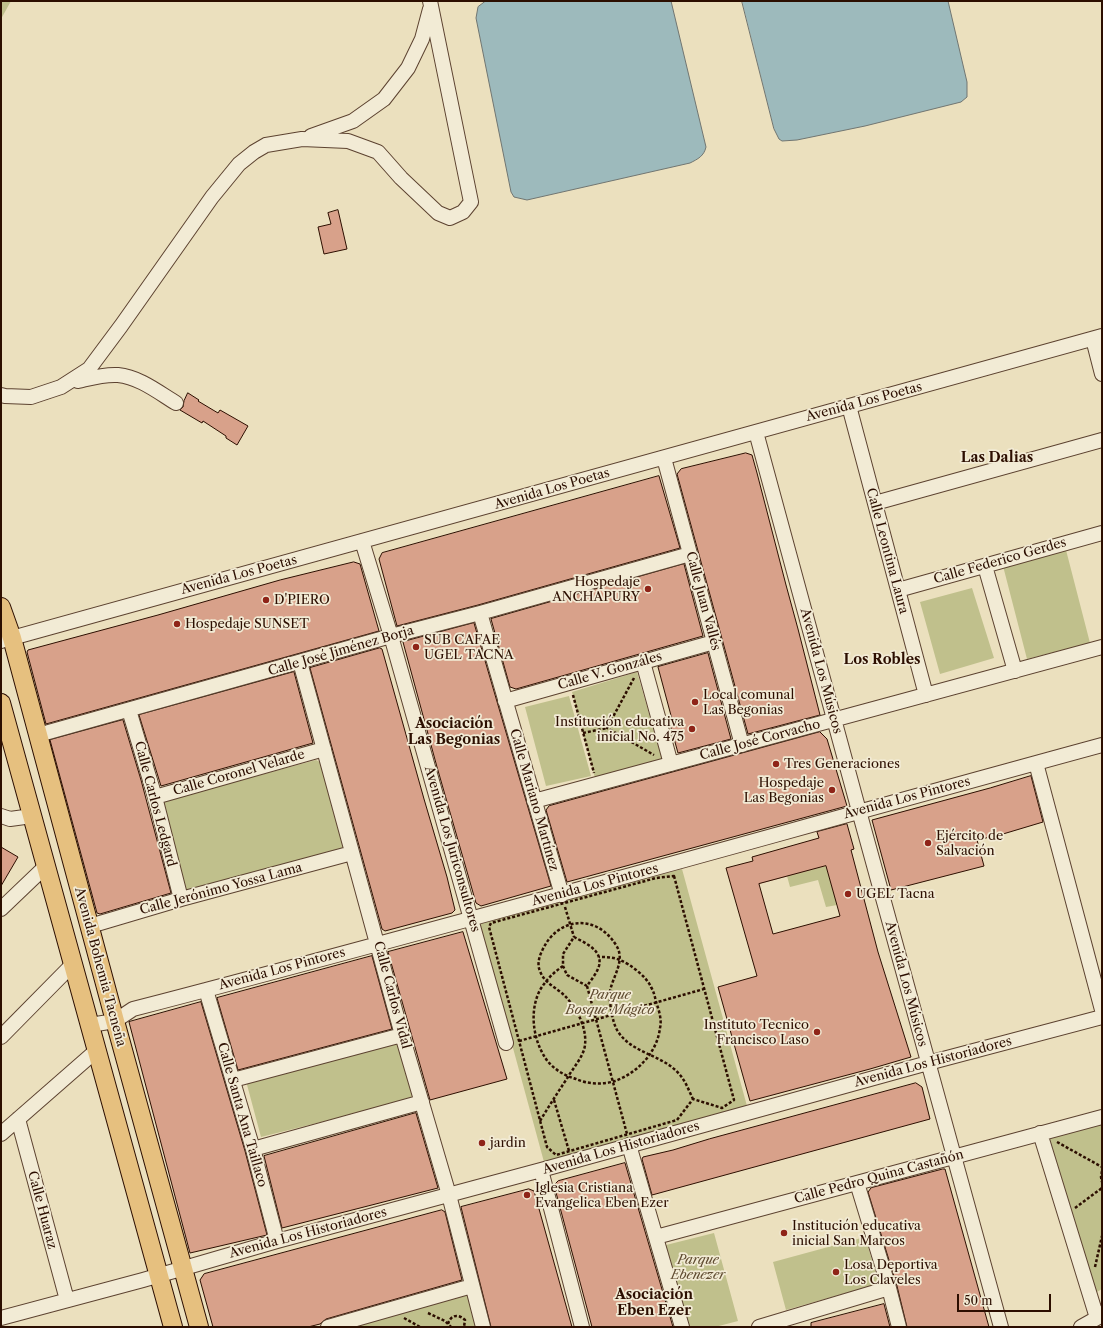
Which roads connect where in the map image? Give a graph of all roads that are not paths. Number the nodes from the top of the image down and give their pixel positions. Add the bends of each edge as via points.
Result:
1 (430, 3) edge
2 (302, 139) junction
3 (1097, 337) edge
4 (1102, 374) edge
5 (61, 386) junction
6 (1, 395) edge
7 (176, 403) dead end
8 (849, 406) junction
9 (756, 432) junction
10 (1102, 440) edge
11 (664, 458) junction
12 (875, 503) junction
13 (1102, 532) edge
14 (362, 541) junction
15 (690, 554) junction
16 (985, 566) junction
17 (898, 590) junction
18 (1, 607) edge
19 (480, 613) junction
20 (391, 636) junction
21 (6, 640) edge
22 (714, 642) junction
23 (1102, 647) edge
24 (300, 662) junction
25 (640, 668) junction
26 (1015, 671) junction
27 (926, 695) junction
28 (505, 701) junction
29 (1, 703) edge
30 (129, 710) junction
31 (835, 720) junction
32 (38, 735) junction
33 (742, 745) junction
34 (1102, 745) edge
35 (324, 749) junction
36 (1036, 763) junction
37 (671, 764) junction
38 (155, 797) junction
39 (534, 801) junction
40 (859, 811) junction
41 (1, 816) edge
42 (32, 816) junction
43 (352, 853) junction
44 (46, 866) junction
45 (181, 899) junction
46 (563, 899) junction
47 (1, 909) edge
48 (471, 919) junction
49 (90, 926) junction
50 (378, 944) junction
51 (73, 964) junction
52 (206, 990) junction
53 (1102, 1010) edge
54 (1102, 1017) edge
55 (115, 1021) junction
56 (90, 1025) junction
57 (402, 1035) junction
58 (1, 1037) edge
59 (512, 1042) road end
60 (97, 1050) junction
61 (928, 1063) junction
62 (233, 1080) junction
63 (422, 1102) junction
64 (1102, 1117) edge
65 (18, 1119) junction
66 (1040, 1133) junction
67 (1, 1134) edge
68 (628, 1140) junction
69 (253, 1150) junction
70 (955, 1156) junction
71 (541, 1170) junction
72 (857, 1183) junction
73 (449, 1195) junction
74 (656, 1237) junction
75 (277, 1241) junction
76 (183, 1268) junction
77 (159, 1275) junction
78 (472, 1286) junction
79 (889, 1288) junction
80 (67, 1300) junction
81 (1100, 1315) edge
82 (1, 1318) edge
83 (173, 1327) edge
84 (199, 1327) edge
85 (328, 1327) edge
86 (483, 1327) edge
87 (582, 1327) edge
88 (682, 1327) edge
89 (759, 1327) edge
90 (899, 1327) edge
91 (1001, 1327) edge
92 (1081, 1327) edge

1 - 2 street via 422,39 408,68 384,99 354,122
1 - 2 street via 471,202 463,212 450,218 438,213 378,152 348,141
2 - 5 street via 266,145 239,164 212,197 89,369
3 - 4 street
3 - 8 street, Avenida Los Poetas
5 - 6 street via 31,397
5 - 7 street via 96,376 118,375 137,380
8 - 9 street, Avenida Los Poetas
8 - 12 street, Calle Leontina Laura
9 - 11 street, Avenida Los Poetas
9 - 31 street, Avenida Los Músicos
10 - 12 street
11 - 14 street, Avenida Los Poetas
11 - 15 street, Calle Juan Vallés
12 - 17 street, Calle Leontina Laura
13 - 16 street, Calle Federico Gerdes
14 - 20 street, Avenida Los Juriconsultores
14 - 21 street, Avenida Los Poetas
15 - 19 street, Calle José Jiménez Borja
15 - 22 street, Calle Juan Vallés
16 - 17 street, Calle Federico Gerdes
16 - 26 street
17 - 27 street, Calle Leontina Laura
18 - 21 main road, Avenida Bohemia Tacneña
19 - 20 street, Calle José Jiménez Borja
19 - 28 street, Calle Mariano Martínez
20 - 24 street, Calle José Jiménez Borja
20 - 48 street, Avenida Los Juriconsultores
21 - 32 main road, Avenida Bohemia Tacneña
22 - 25 street, Calle V. Gonzáles
22 - 33 street, Calle Juan Vallés
23 - 26 street, Calle José Corvacho
24 - 30 street, Calle José Jiménez Borja
24 - 35 street, Calle Carlos Vidal
25 - 28 street, Calle V. Gonzáles
25 - 37 street
26 - 27 street, Calle José Corvacho
27 - 31 street, Calle José Corvacho
28 - 39 street, Calle Mariano Martínez
29 - 42 main road, Avenida Bohemia Tacneña
30 - 32 street, Calle José Jiménez Borja
30 - 38 street, Calle Carlos Ledgard
31 - 33 street, Calle José Corvacho
31 - 40 street, Avenida Los Músicos
32 - 49 main road, Avenida Bohemia Tacneña
33 - 37 street, Calle José Corvacho
34 - 36 street, Avenida Los Pintores
35 - 38 street, Calle Coronel Velarde
35 - 43 street, Calle Carlos Vidal
36 - 40 street, Avenida Los Pintores
36 - 53 street
37 - 39 street, Calle José Corvacho
38 - 45 street, Calle Carlos Ledgard
39 - 46 street, Calle Mariano Martínez
40 - 46 street, Avenida Los Pintores
40 - 61 street, Avenida Los Músicos
41 - 42 street via 10,819
42 - 44 main road, Avenida Bohemia Tacneña
43 - 45 street, Calle Jerónimo Yossa Lama
43 - 50 street, Calle Carlos Vidal
44 - 47 street
44 - 51 main road, Avenida Bohemia Tacneña
45 - 49 street, Calle Jerónimo Yossa Lama
46 - 48 street, Avenida Los Pintores
48 - 50 street, Avenida Los Pintores
48 - 59 street, Avenida Los Juriconsultores
49 - 55 main road, Avenida Bohemia Tacneña
50 - 52 street, Avenida Los Pintores
50 - 57 street, Calle Carlos Vidal
51 - 56 main road, Avenida Bohemia Tacneña
51 - 58 street
52 - 55 street, Avenida Los Pintores via 133,1009
52 - 62 street, Calle Santa Ana Taillaco
54 - 61 street, Avenida Los Historiadores
55 - 56 street, Avenida Los Pintores
55 - 76 main road, Avenida Bohemia Tacneña
56 - 60 main road, Avenida Bohemia Tacneña
57 - 62 street
57 - 63 street, Calle Carlos Vidal
60 - 65 street
60 - 77 main road, Avenida Bohemia Tacneña
61 - 68 street, Avenida Los Historiadores
61 - 70 street, Avenida Los Músicos
62 - 69 street, Calle Santa Ana Taillaco
63 - 69 street
63 - 73 street, Calle Carlos Vidal
64 - 66 street, Calle Pedro Quina Castañón
65 - 67 street
65 - 80 street, Calle Huaraz
66 - 70 street, Calle Pedro Quina Castañón
66 - 81 street
68 - 71 street, Avenida Los Historiadores
68 - 74 street
69 - 75 street, Calle Santa Ana Taillaco
70 - 72 street, Calle Pedro Quina Castañón
70 - 91 street, Avenida Los Músicos
71 - 73 street, Avenida Los Historiadores
71 - 87 street
72 - 74 street, Calle Pedro Quina Castañón
72 - 79 street
73 - 75 street, Avenida Los Historiadores
73 - 78 street, Calle Carlos Vidal
74 - 88 street
75 - 76 street, Avenida Los Historiadores
76 - 77 street, Avenida Los Historiadores
76 - 84 main road, Avenida Bohemia Tacneña
77 - 80 street, Avenida Los Historiadores
77 - 83 main road, Avenida Bohemia Tacneña
78 - 85 street
78 - 86 street, Calle Carlos Vidal
79 - 89 street
79 - 90 street
80 - 82 street, Avenida Los Historiadores
81 - 92 street

